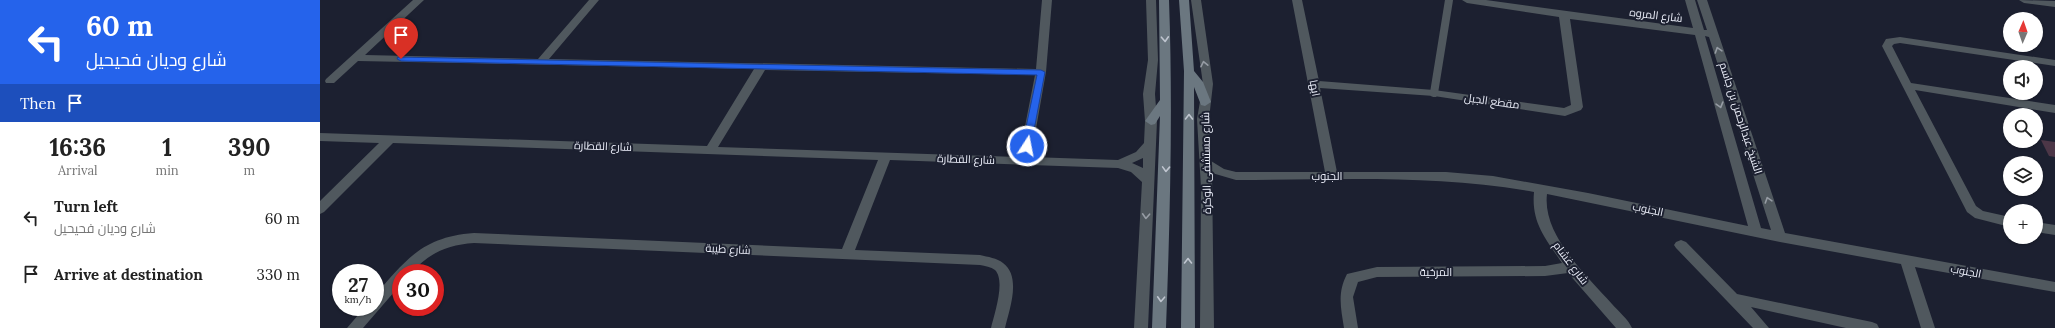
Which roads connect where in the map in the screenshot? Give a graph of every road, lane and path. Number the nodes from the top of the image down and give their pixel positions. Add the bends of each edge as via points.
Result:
1 (419, 0) edge
2 (594, 0) edge
3 (1047, 0) edge
4 (1151, 0) edge
5 (1164, 0) edge
6 (1184, 0) edge
7 (1196, 0) edge
8 (1297, 0) edge
9 (1449, 0) edge
10 (1467, 0) edge
11 (1690, 0) edge
12 (1702, 0) edge
13 (2024, 0) edge
14 (2055, 4) edge
15 (1564, 15) junction
16 (1700, 33) junction
17 (1713, 34) junction
18 (355, 58) junction
19 (541, 62) junction
20 (2055, 63) edge
21 (761, 66) junction
22 (1189, 71) junction
23 (1041, 72) junction
24 (330, 81) dead end
25 (1314, 84) junction
26 (1910, 86) junction
27 (1434, 93) junction
28 (1166, 100) junction
29 (1205, 102) junction
30 (2055, 109) edge
31 (1151, 121) junction
32 (320, 137) edge
33 (390, 139) junction
34 (1148, 146) junction
35 (710, 149) junction
36 (886, 156) junction
37 (1024, 161) junction
38 (1118, 164) junction
39 (1207, 164) junction
40 (1236, 176) junction
41 (1332, 176) junction
42 (1148, 182) junction
43 (1208, 188) junction
44 (1540, 188) junction
45 (320, 209) edge
46 (2003, 220) edge
47 (2043, 228) edge
48 (2055, 230) edge
49 (1756, 232) junction
50 (1780, 237) junction
51 (1681, 245) dead end
52 (846, 255) junction
53 (1906, 259) junction
54 (412, 264) edge
55 (1571, 267) junction
56 (392, 285) edge
57 (2055, 287) edge
58 (384, 294) edge
59 (1732, 298) junction
60 (365, 316) edge
61 (354, 328) edge
62 (998, 328) edge
63 (1141, 328) edge
64 (1159, 328) edge
65 (1188, 328) edge
66 (1207, 328) edge
67 (1351, 328) edge
68 (1625, 328) edge
69 (1762, 328) edge
70 (1872, 328) edge
71 (1928, 328) edge

1 - 18 street
2 - 19 street
3 - 23 street
4 - 31 street
5 -> 28 street
6 - 22 street, شارع مستشفى الوكرة
29 -> 7 street, شارع مستشفى الوكرة via 1208,78 1203,59
8 - 25 street, ابها
9 - 27 lane
10 - 15 street, شارع المروه
11 - 16 street, الشيخ عبدالرحمن بن جاسم
12 - 17 street, الشيخ عبدالرحمن بن جاسم
13 - 14 street
15 - 16 street, شارع المروه
15 - 27 street, مقطع الجبل via 1577,107 1566,112
16 - 17 street, شارع المروه
16 -> 49 street, الشيخ عبدالرحمن بن جاسم
50 -> 17 street, الشيخ عبدالرحمن بن جاسم
18 - 19 street
18 - 24 street
19 - 21 street
20 - 26 street via 1900,40 1890,41 1887,46
21 - 23 street
21 - 35 street
22 - 29 street via 1198,82
65 -> 22 street, شارع مستشفى الوكرة
23 - 37 street
25 - 27 street, مقطع الجبل
25 - 41 street, ابها
26 - 30 street
26 - 46 street via 1971,209 1979,215
28 - 31 street
28 -> 64 street
29 - 39 street, شارع مستشفى الوكرة
31 - 34 street
32 - 33 street, شارع القطارة
33 - 35 street, شارع القطارة
33 - 45 street
34 - 38 street, شارع القطارة via 1140,155
34 - 42 street
35 - 36 street, شارع القطارة
36 - 37 street, شارع القطارة
36 - 52 street
37 - 38 street, شارع القطارة
38 - 42 street, شارع القطارة via 1134,168
39 - 40 street, الجنوب via 1220,172
39 - 43 street, شارع مستشفى الوكرة
40 - 41 street, الجنوب
40 - 43 street, الجنوب via 1220,180
41 - 44 street, الجنوب via 1469,178
42 -> 63 street
43 - 66 street, شارع مستشفى الوكرة
44 - 49 street, الجنوب
44 - 55 street, شارع غشام via 1538,207 1541,218
47 - 48 street
49 - 50 street, الجنوب
50 - 53 street, الجنوب
51 - 59 street
52 - 54 street, شارع طيبة via 455,238 424,251
52 - 62 street, شارع طيبة via 980,260 992,263 1002,269 1006,279
53 - 57 street, الجنوب
53 - 71 street
55 - 67 street, المرخية via 1545,271 1377,272 1352,278 1346,297
55 - 68 street, شارع غشام
56 - 58 street, شارع طيبة
59 - 69 street
59 - 70 street
60 - 61 street

